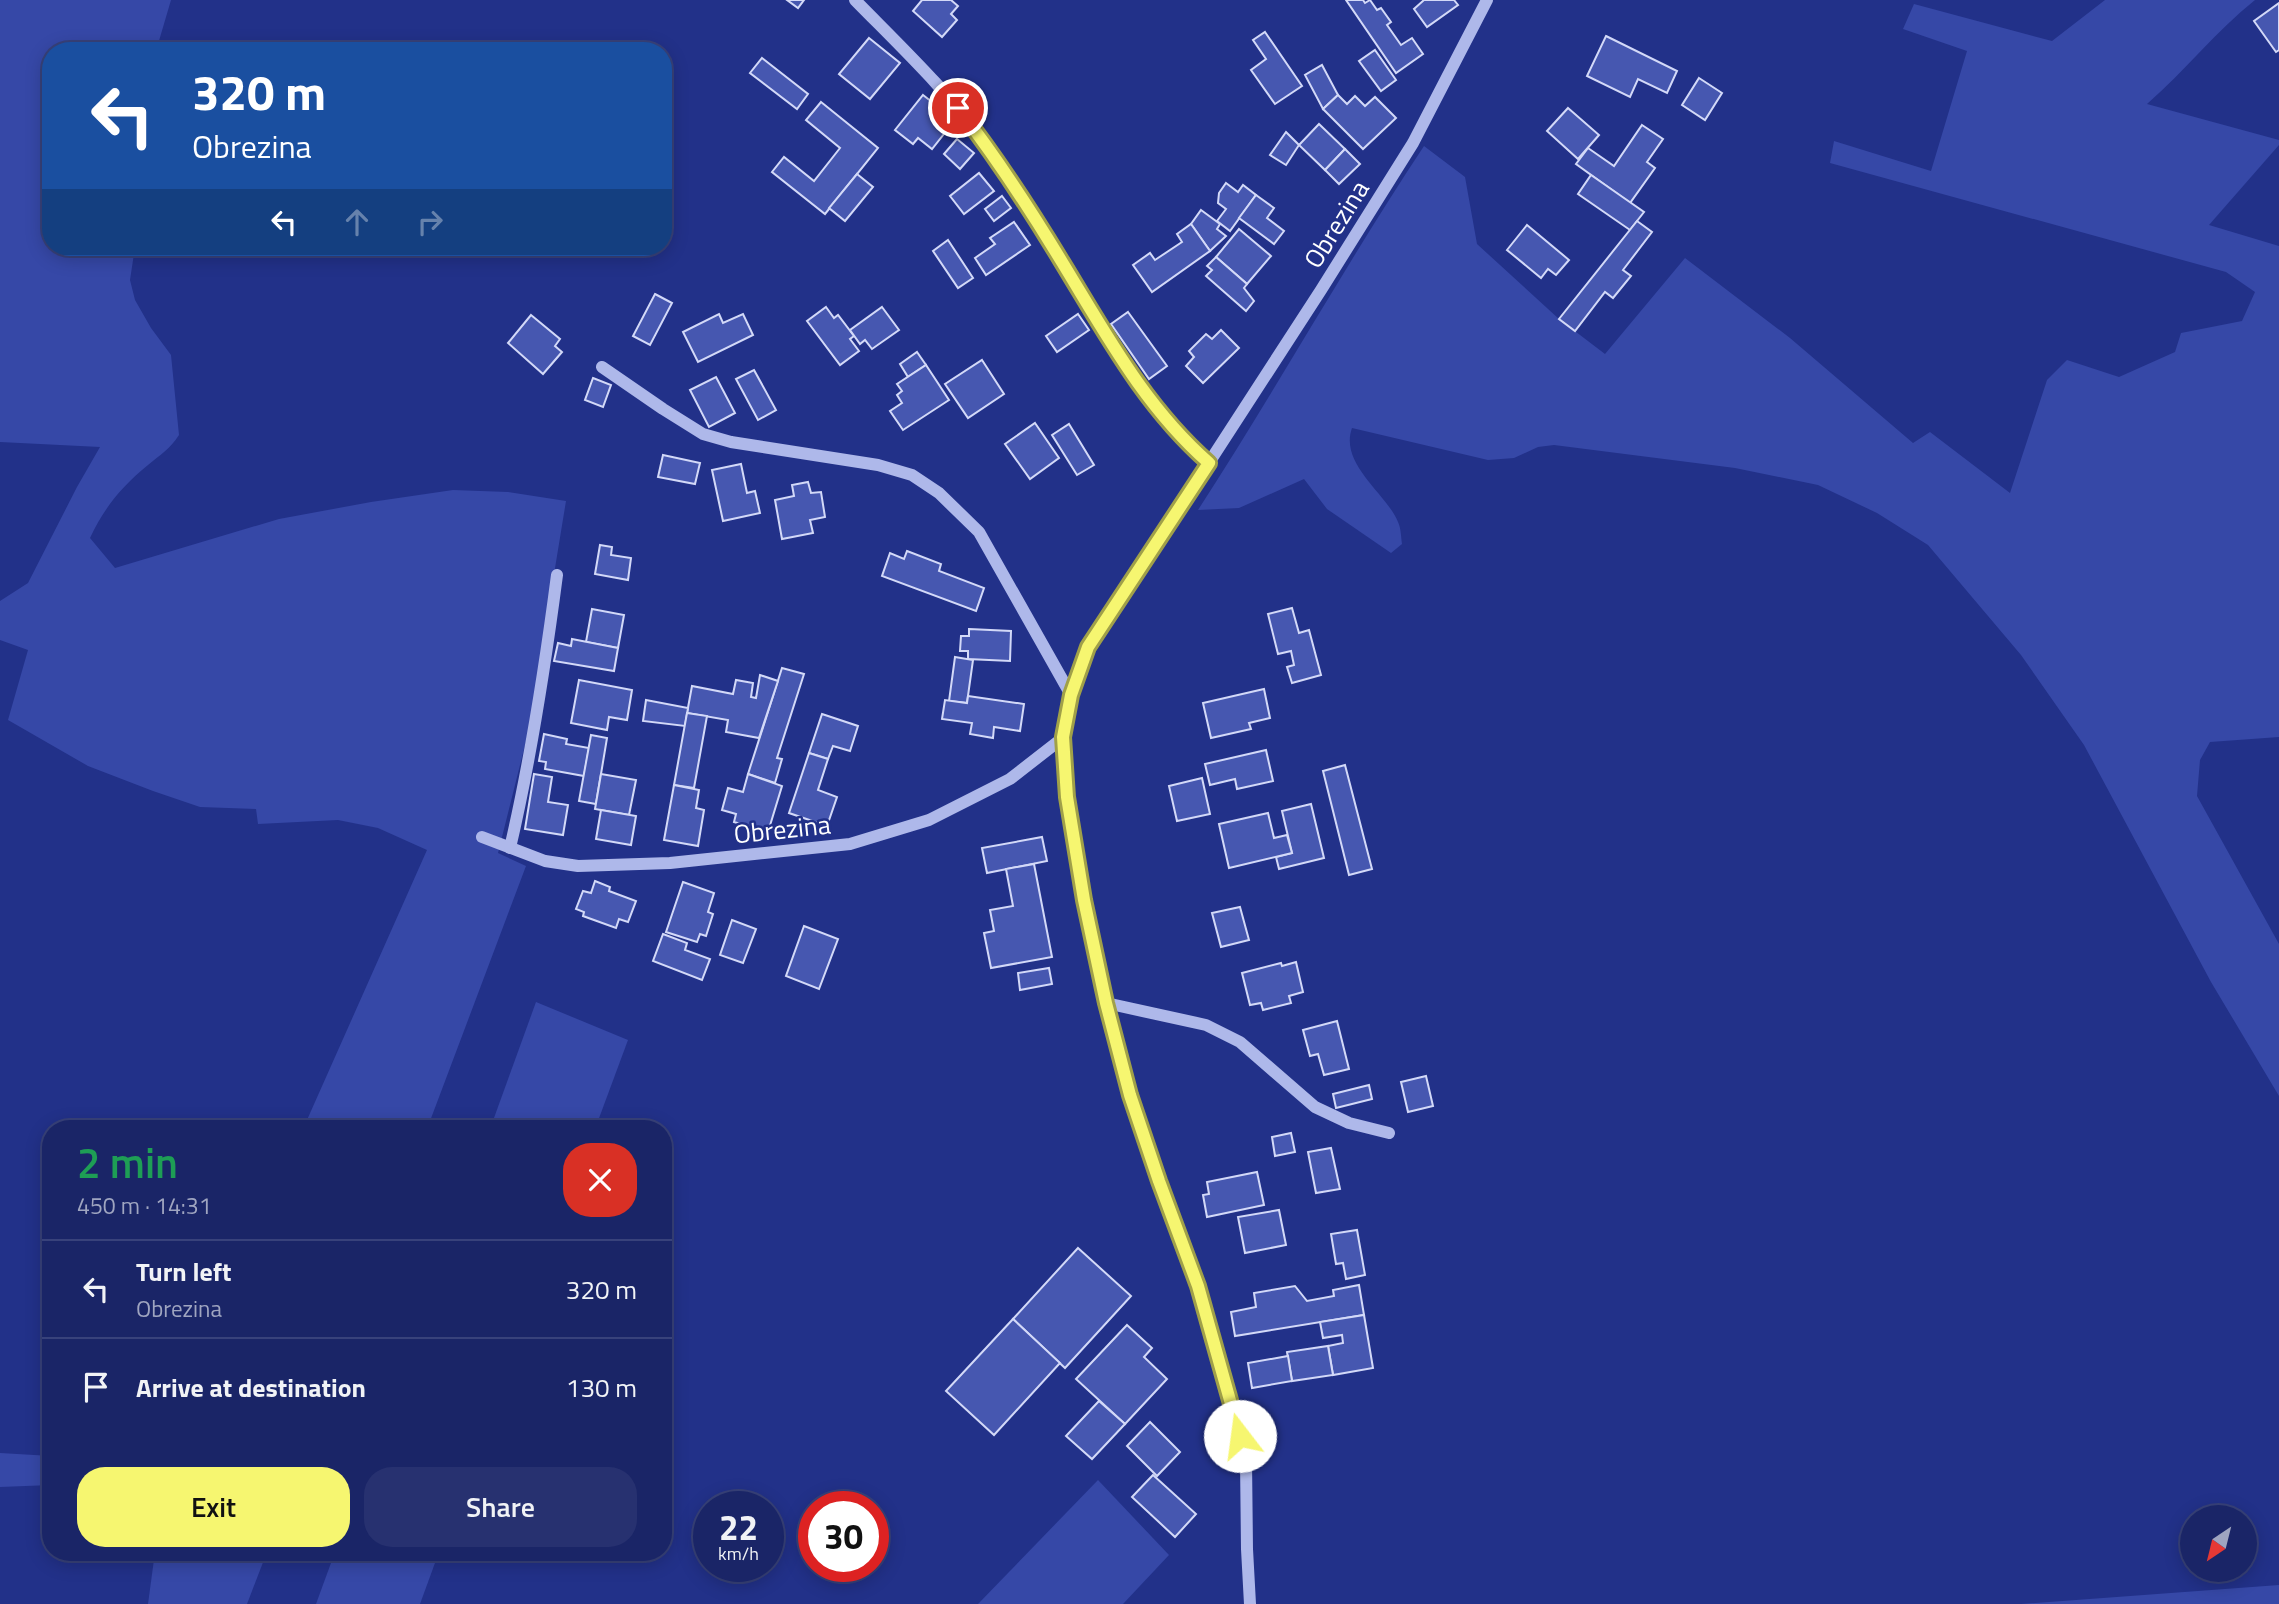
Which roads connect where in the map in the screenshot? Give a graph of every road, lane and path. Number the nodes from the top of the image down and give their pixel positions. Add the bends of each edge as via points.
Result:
1 (855, 0) edge
2 (1487, 0) edge
3 (602, 367) dead end
4 (1209, 463) junction
5 (557, 575) dead end
6 (1071, 695) junction
7 (1063, 737) junction
8 (482, 836) dead end
9 (510, 848) junction
10 (1106, 1003) junction
11 (1390, 1133) dead end
12 (1250, 1604) edge

1 - 4 street via 943,90 987,145 1113,349 1158,412
2 - 4 street, Obrezina via 1413,143
3 - 6 street via 703,434 878,464 921,481 979,532
4 - 6 street, Obrezina via 1100,626
5 - 9 street via 543,683
6 - 7 street, Obrezina
7 - 9 street, Obrezina via 1010,779 929,820 850,844 670,863 578,866 545,861
7 - 10 street, Obrezina via 1067,797
8 - 9 street, Obrezina
10 - 11 street via 1206,1025 1240,1042 1315,1107 1349,1123
10 - 12 street, Obrezina via 1130,1095 1198,1286 1246,1460

